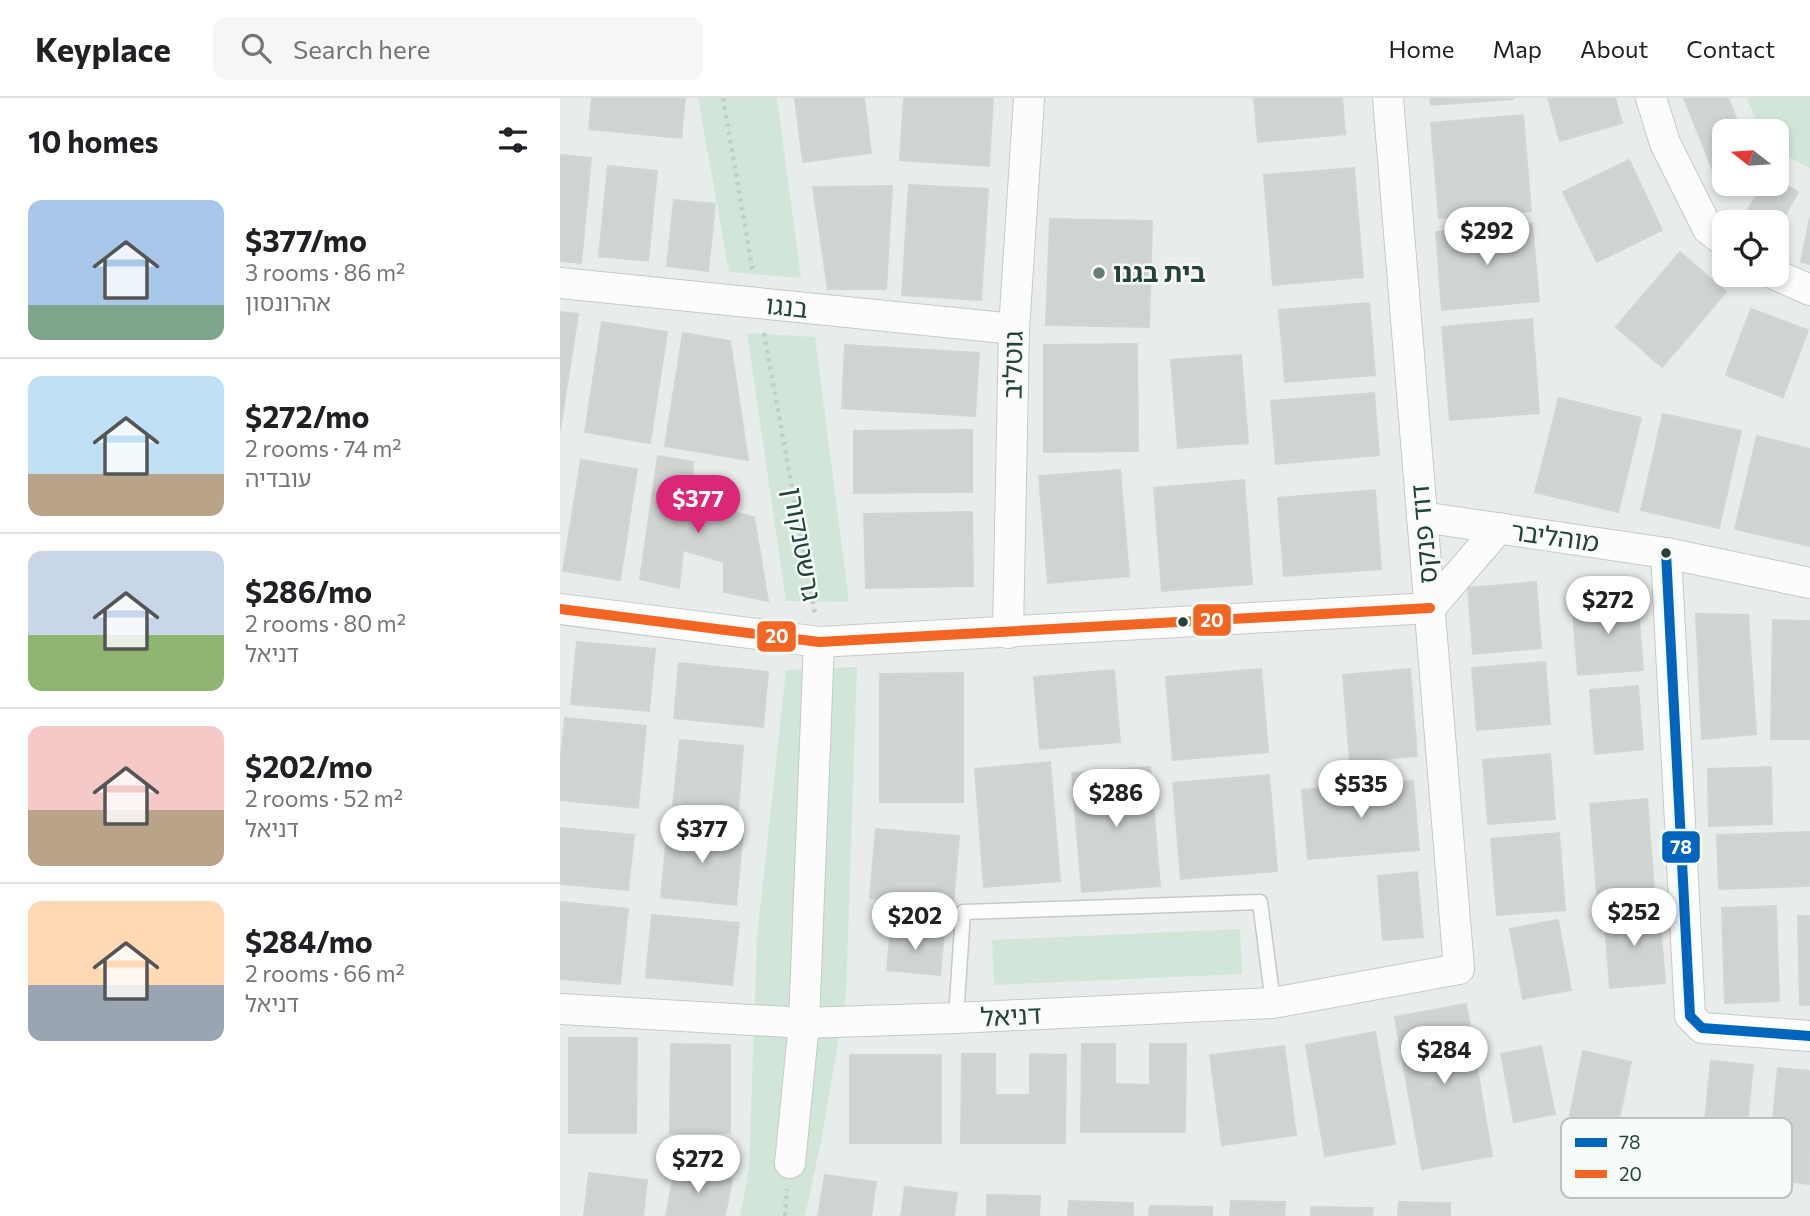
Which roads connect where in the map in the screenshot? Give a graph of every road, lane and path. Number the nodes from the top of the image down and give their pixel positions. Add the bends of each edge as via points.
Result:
1 (723, 98) edge
2 (1028, 98) edge
3 (1388, 98) edge
4 (1651, 98) edge
5 (1712, 232) edge
6 (1789, 281) edge
7 (560, 283) edge
8 (1810, 290) edge
9 (759, 304) junction
10 (1014, 329) junction
11 (1422, 517) junction
12 (1499, 528) junction
13 (1666, 553) junction
14 (1810, 583) edge
15 (1430, 608) junction
16 (560, 609) edge
17 (1008, 633) junction
18 (820, 642) junction
19 (1459, 969) joint
20 (1273, 1003) junction
21 (560, 1009) edge
22 (956, 1018) junction
23 (804, 1023) junction
24 (1810, 1036) edge
25 (790, 1163) dead end

1 - 9 path, גרשטנקורן
2 - 10 street, גוטליב
3 - 11 street, דוד פנקס
4 - 5 street via 1665,143
6 - 8 street
7 - 9 street, בנגו
9 - 10 street, בנגו
9 - 18 path, גרשטנקורן
10 - 17 street, גוטליב
11 - 12 street, מוהליבר
11 - 15 street, דוד פנקס
12 - 13 street, מוהליבר
12 - 15 street
13 - 14 street, מוהליבר
13 - 24 street via 1690,1016 1702,1028
15 - 17 street
15 - 19 street, דוד פנקס
16 - 18 street
17 - 18 street
18 - 23 street
19 - 20 street, דניאל
20 - 22 street, דניאל
20 - 22 lane via 1260,902 963,912
21 - 23 street, דניאל
22 - 23 street, דניאל
23 - 25 street

